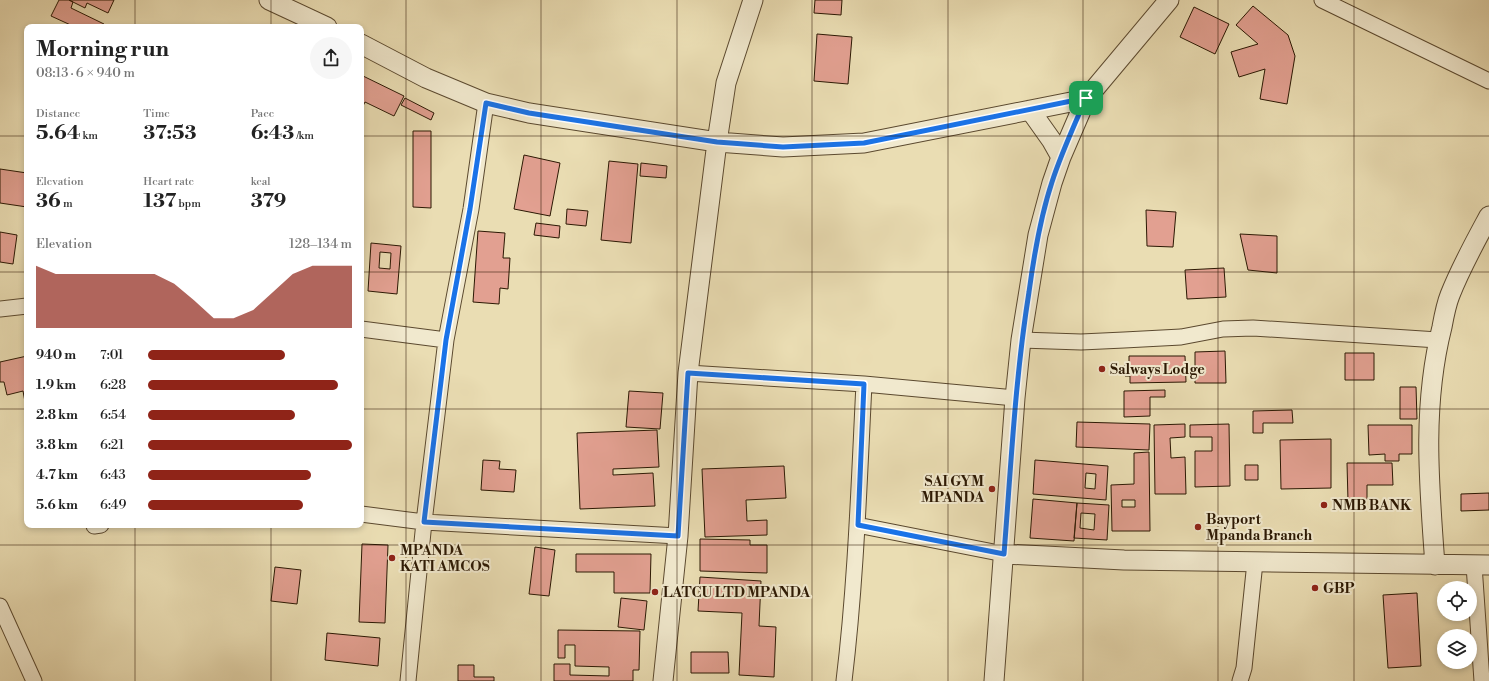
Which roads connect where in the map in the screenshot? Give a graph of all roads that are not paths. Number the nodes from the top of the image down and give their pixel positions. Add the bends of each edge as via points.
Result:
1 (269, 0) edge
2 (753, 0) edge
3 (1169, 0) edge
4 (1322, 0) edge
5 (321, 24) edge
6 (364, 46) edge
7 (1489, 81) edge
8 (1086, 98) junction
9 (486, 103) junction
10 (1030, 110) junction
11 (717, 142) junction
12 (1061, 157) junction
13 (1489, 216) edge
14 (24, 306) edge
15 (0, 309) edge
16 (364, 328) edge
17 (446, 340) junction
18 (1021, 340) junction
19 (1438, 340) junction
20 (688, 373) junction
21 (864, 384) junction
22 (1015, 398) junction
23 (364, 514) edge
24 (424, 522) junction
25 (858, 525) junction
26 (678, 536) junction
27 (1004, 554) junction
28 (1255, 562) junction
29 (1435, 565) junction
30 (1482, 565) edge
31 (0, 606) edge
32 (34, 681) edge
33 (408, 681) edge
34 (663, 681) edge
35 (844, 681) edge
36 (994, 681) edge
37 (1240, 681) edge
38 (1482, 681) edge

1 - 5 street
2 - 11 street via 726,83
3 - 8 street
4 - 7 street
6 - 9 street via 426,78
8 - 10 street
8 - 12 street
9 - 11 street via 529,113
9 - 17 street
10 - 11 street via 864,143 783,147
10 - 12 street
11 - 20 street
12 - 18 street via 1038,235
13 - 19 street via 1462,264
14 - 15 street
16 - 17 street
17 - 24 street
18 - 19 street via 1124,340 1181,337 1223,329 1253,328
18 - 22 street
19 - 29 street via 1429,402 1428,462
20 - 21 street
20 - 26 street
21 - 22 street
21 - 25 street
22 - 27 street
23 - 24 street
24 - 26 street
24 - 33 street
25 - 27 street
25 - 35 street
26 - 34 street
27 - 28 street via 1124,560
27 - 36 street
28 - 29 street
28 - 37 street via 1244,668
29 - 30 street
30 - 38 street
31 - 32 street

